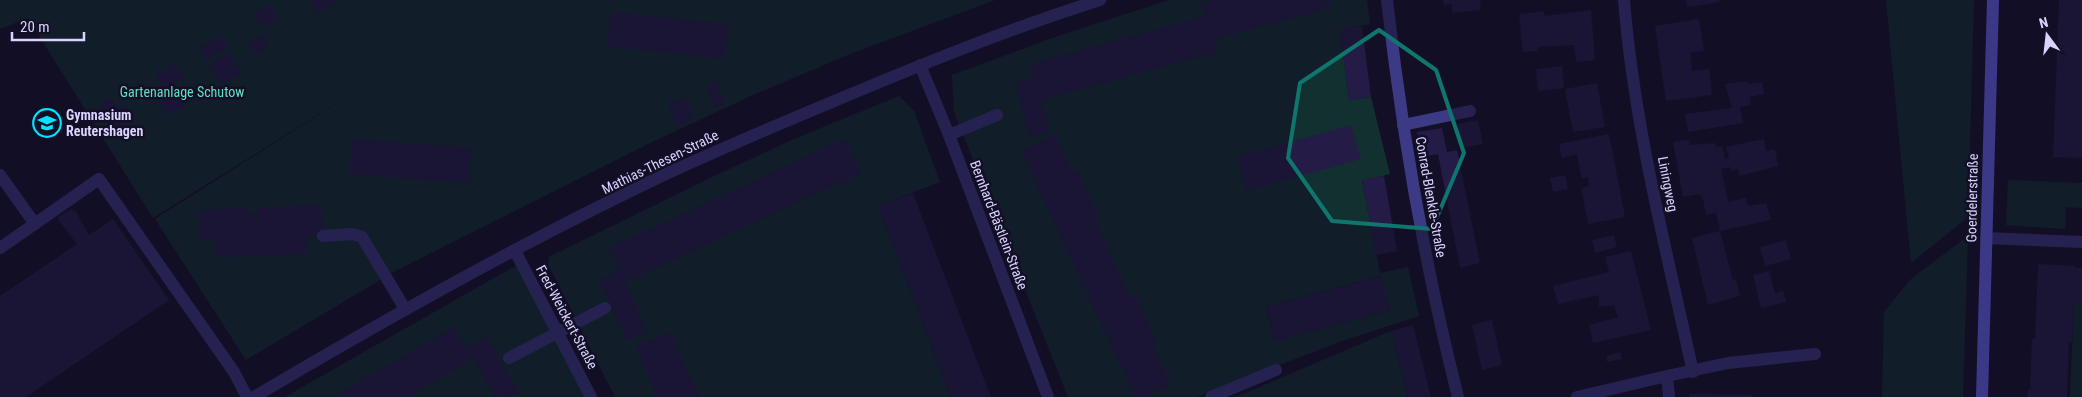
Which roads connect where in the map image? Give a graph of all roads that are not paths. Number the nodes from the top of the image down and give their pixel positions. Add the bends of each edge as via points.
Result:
1 (1100, 0) edge
2 (1387, 0) edge
3 (1624, 0) edge
4 (1992, 0) edge
5 (920, 64) junction
6 (1470, 111) dead end
7 (997, 115) dead end
8 (1403, 125) junction
9 (949, 135) junction
10 (0, 175) edge
11 (35, 224) junction
12 (323, 236) dead end
13 (1986, 238) junction
14 (2082, 242) edge
15 (0, 248) edge
16 (515, 251) junction
17 (405, 308) junction
18 (605, 308) dead end
19 (558, 333) junction
20 (1815, 354) dead end
21 (509, 358) dead end
22 (1276, 370) dead end
23 (1693, 372) junction
24 (1667, 376) junction
25 (247, 397) edge
26 (254, 397) edge
27 (592, 397) edge
28 (1048, 397) edge
29 (1211, 397) edge
30 (1458, 397) edge
31 (1577, 397) edge
32 (1669, 397) edge
33 (1982, 397) edge

1 - 5 street, Mathias-Thesen-Straße via 1039,19
2 - 8 street, Conrad-Blenkle-Straße
3 - 23 street, Liningweg via 1651,182
4 - 13 street, Goerdelerstraße
5 - 9 street, Bernhard-Bästlein-Straße
5 - 16 street, Mathias-Thesen-Straße via 732,144
6 - 8 street
7 - 9 street
8 - 30 street, Conrad-Blenkle-Straße via 1437,315
9 - 28 street, Bernhard-Bästlein-Straße
10 - 11 street
11 - 15 street
11 - 25 street via 99,179 234,372
12 - 17 street via 352,234 362,237
13 - 14 street
13 - 33 street, Goerdelerstraße
16 - 17 street, Mathias-Thesen-Straße
16 - 19 street, Fred-Weickert-Straße
17 - 26 street, Mathias-Thesen-Straße
18 - 19 street
19 - 21 street
19 - 27 street, Fred-Weickert-Straße
20 - 23 street via 1728,363
22 - 29 street
23 - 24 street
24 - 31 street
24 - 32 street

